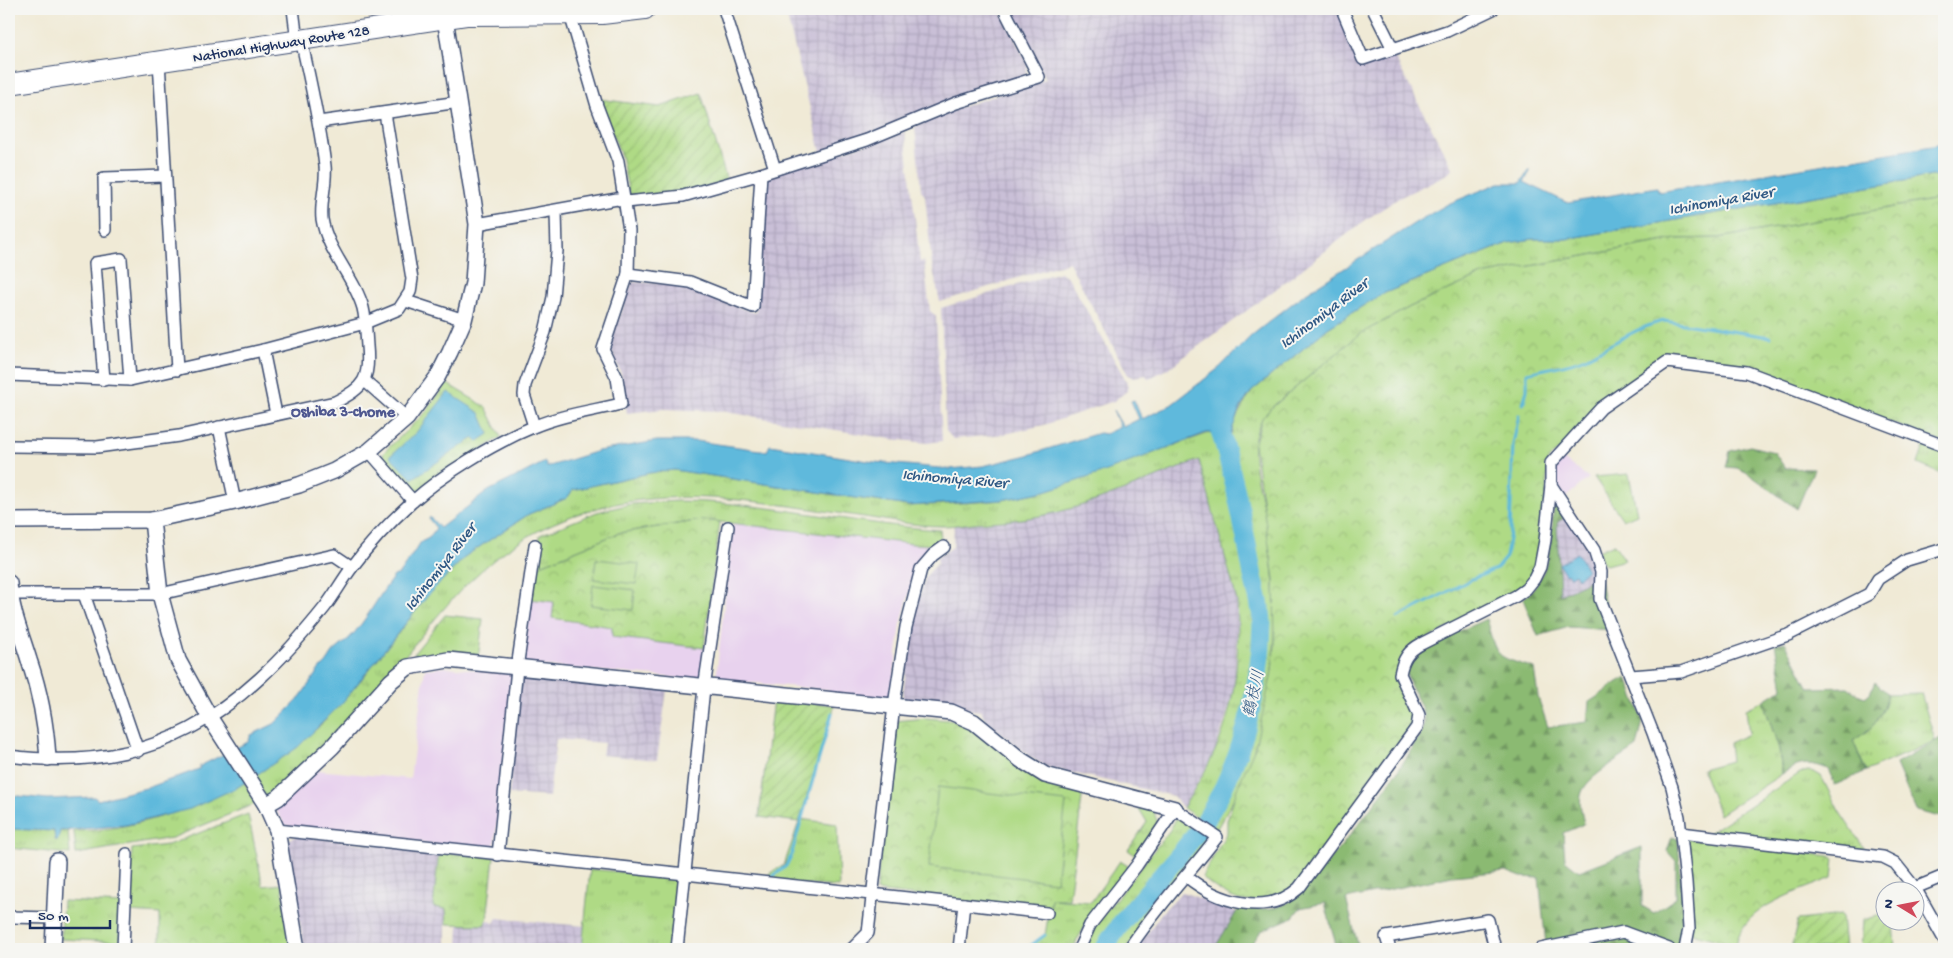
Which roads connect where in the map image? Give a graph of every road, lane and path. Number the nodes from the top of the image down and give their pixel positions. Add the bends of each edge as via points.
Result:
1 (293, 9) edge
2 (645, 9) edge
3 (724, 9) edge
4 (1004, 9) edge
5 (1342, 9) edge
6 (1373, 9) edge
7 (1493, 9) edge
8 (601, 11) edge
9 (466, 12) edge
10 (570, 14) junction
11 (445, 18) junction
12 (301, 39) junction
13 (1393, 49) junction
14 (159, 61) junction
15 (9, 84) edge
16 (459, 102) junction
17 (385, 113) junction
18 (319, 122) junction
19 (775, 169) junction
20 (761, 174) junction
21 (165, 176) junction
22 (626, 202) junction
23 (556, 211) junction
24 (478, 224) junction
25 (104, 230) dead end
26 (628, 274) junction
27 (406, 301) junction
28 (464, 320) junction
29 (365, 323) junction
30 (263, 350) junction
31 (177, 370) junction
32 (9, 375) edge
33 (104, 380) junction
34 (130, 380) junction
35 (365, 380) junction
36 (276, 414) junction
37 (406, 418) junction
38 (534, 426) junction
39 (219, 427) junction
40 (9, 446) edge
41 (1944, 446) edge
42 (369, 451) junction
43 (1551, 485) junction
44 (413, 501) junction
45 (235, 502) junction
46 (152, 520) junction
47 (9, 521) edge
48 (728, 527) dead end
49 (534, 545) dead end
50 (944, 547) dead end
51 (1944, 549) edge
52 (352, 567) junction
53 (9, 588) edge
54 (84, 594) junction
55 (160, 594) junction
56 (517, 668) junction
57 (1631, 676) junction
58 (704, 688) junction
59 (894, 705) junction
60 (214, 725) junction
61 (138, 751) junction
62 (9, 756) edge
63 (48, 758) junction
64 (266, 805) junction
65 (1177, 811) junction
66 (278, 830) junction
67 (1681, 834) junction
68 (127, 854) dead end
69 (498, 855) junction
70 (58, 861) dead end
71 (686, 875) junction
72 (1944, 876) edge
73 (1187, 877) junction
74 (1909, 880) edge
75 (1926, 883) edge
76 (873, 895) junction
77 (964, 904) junction
78 (1926, 907) edge
79 (1047, 912) dead end
80 (9, 917) edge
81 (54, 918) junction
82 (1944, 939) edge
83 (53, 949) edge
84 (123, 949) edge
85 (297, 949) edge
86 (677, 949) edge
87 (852, 949) edge
88 (959, 949) edge
89 (1079, 949) edge
90 (1129, 949) edge
91 (1390, 949) edge
92 (1495, 949) edge
93 (1541, 949) edge
94 (1669, 949) edge
95 (1685, 949) edge

1 - 12 street via 296,34
2 - 8 highway, National Highway Route 128
3 - 19 street
4 - 19 street via 1039,77 956,103 867,140
5 - 13 street via 1363,59
6 - 13 street
7 - 13 street via 1460,26
8 - 10 highway, National Highway Route 128
9 - 10 highway, National Highway Route 128
9 - 11 highway, National Highway Route 128
10 - 22 street via 597,106 618,161
11 - 12 highway, National Highway Route 128
11 - 16 street
12 - 14 highway, National Highway Route 128
12 - 18 street
14 - 15 highway, National Highway Route 128
14 - 21 street
16 - 17 street
16 - 24 street
17 - 18 street
17 - 27 street via 412,279
18 - 29 street via 325,169 322,220 363,307
19 - 20 street
20 - 22 street via 683,196
20 - 26 street via 753,307 690,282
21 - 25 street via 104,178
21 - 31 street
22 - 23 street via 617,199
22 - 26 street
23 - 24 street
23 - 38 street via 553,297 545,332 525,386 524,396
24 - 28 street via 473,283
26 - 38 street via 603,349 617,378 621,404
27 - 28 street
27 - 29 street via 399,309
28 - 37 street via 438,376
29 - 30 street
29 - 35 street via 369,365
30 - 31 street
30 - 36 street
31 - 34 street
32 - 33 street
33 - 34 street
33 - 34 street via 95,263 121,259
35 - 36 street via 351,394 335,402
35 - 37 street
36 - 39 street
37 - 42 street
38 - 44 street via 491,447
39 - 40 street via 97,447
39 - 45 street
41 - 43 street via 1747,372 1667,362 1601,408 1551,463
42 - 44 street
42 - 45 street via 300,485
43 - 57 street via 1594,550 1601,572 1600,598
43 - 73 street via 1545,540 1540,567 1534,579 1516,596 1421,644 1406,656 1400,674 1420,715 1417,727 1299,888 1291,896 1245,904 1217,896
44 - 52 street via 380,533
45 - 46 street
46 - 47 street
46 - 55 street
48 - 58 street
49 - 56 street
50 - 59 street via 921,570 906,626
51 - 57 street via 1907,560 1878,579 1869,594 1788,635 1681,672
52 - 55 street via 334,555
52 - 60 street via 326,605 284,655
53 - 54 street
53 - 63 street via 46,729
54 - 55 street
54 - 61 street
55 - 60 street via 178,660
56 - 58 street
56 - 64 street via 448,660 408,668 391,680 332,747 278,798
56 - 69 street
57 - 67 street via 1672,787
58 - 59 street
58 - 71 street
59 - 65 street via 951,712 974,722 1045,775
59 - 76 street
60 - 61 street
60 - 64 street
61 - 63 street via 102,757
62 - 63 street
64 - 66 street
65 - 73 street via 1218,837
65 - 89 street via 1090,925
66 - 69 street
66 - 85 street
67 - 74 street via 1883,857 1895,863
67 - 95 street via 1689,929
68 - 84 street
69 - 71 street
70 - 81 street
71 - 76 street
71 - 86 street
72 - 75 street
73 - 90 street via 1146,922
76 - 77 street
76 - 87 street via 868,933
77 - 79 street
77 - 88 street
78 - 82 street
80 - 81 street
81 - 83 street
91 - 92 street via 1386,938 1488,920
93 - 94 street via 1623,932

